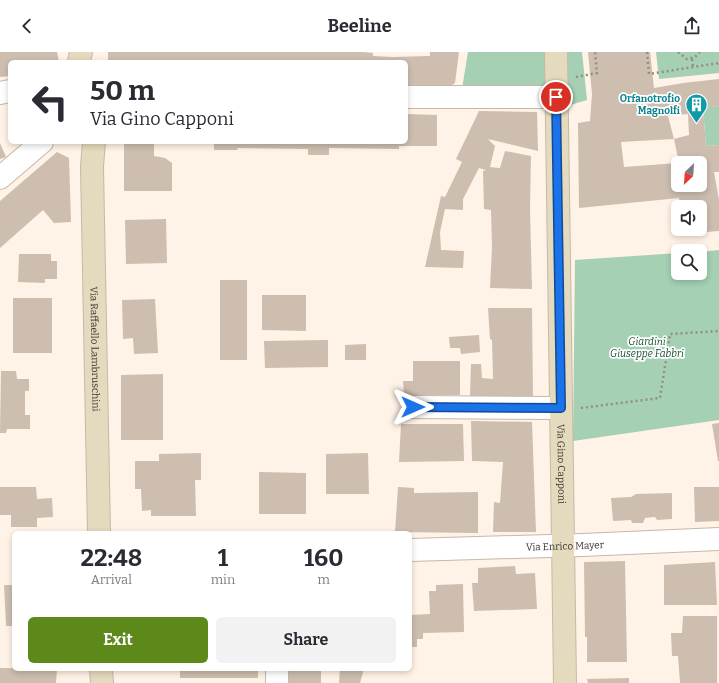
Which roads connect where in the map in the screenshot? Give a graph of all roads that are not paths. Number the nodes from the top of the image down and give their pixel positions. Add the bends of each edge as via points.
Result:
1 (556, 52) edge
2 (408, 97) edge
3 (556, 97) junction
4 (40, 144) edge
5 (86, 144) edge
6 (94, 144) edge
7 (92, 166) junction
8 (0, 178) edge
9 (413, 407) dead end
10 (567, 408) junction
11 (99, 531) edge
12 (719, 539) edge
13 (563, 545) junction
14 (412, 550) edge
15 (102, 671) edge
16 (277, 671) edge
17 (102, 683) edge
18 (277, 683) edge
19 (565, 683) edge

1 - 3 street, Via Gino Capponi
2 - 3 street
3 - 10 street, Via Gino Capponi
4 - 8 street
5 - 7 street
6 - 7 street
7 - 11 street, Via Raffaello Lambruschini
9 - 10 street
10 - 13 street, Via Gino Capponi
12 - 13 street, Via Enrico Mayer
13 - 14 street, Via Enrico Mayer
13 - 19 street, Via Gino Capponi
15 - 17 street
16 - 18 street

